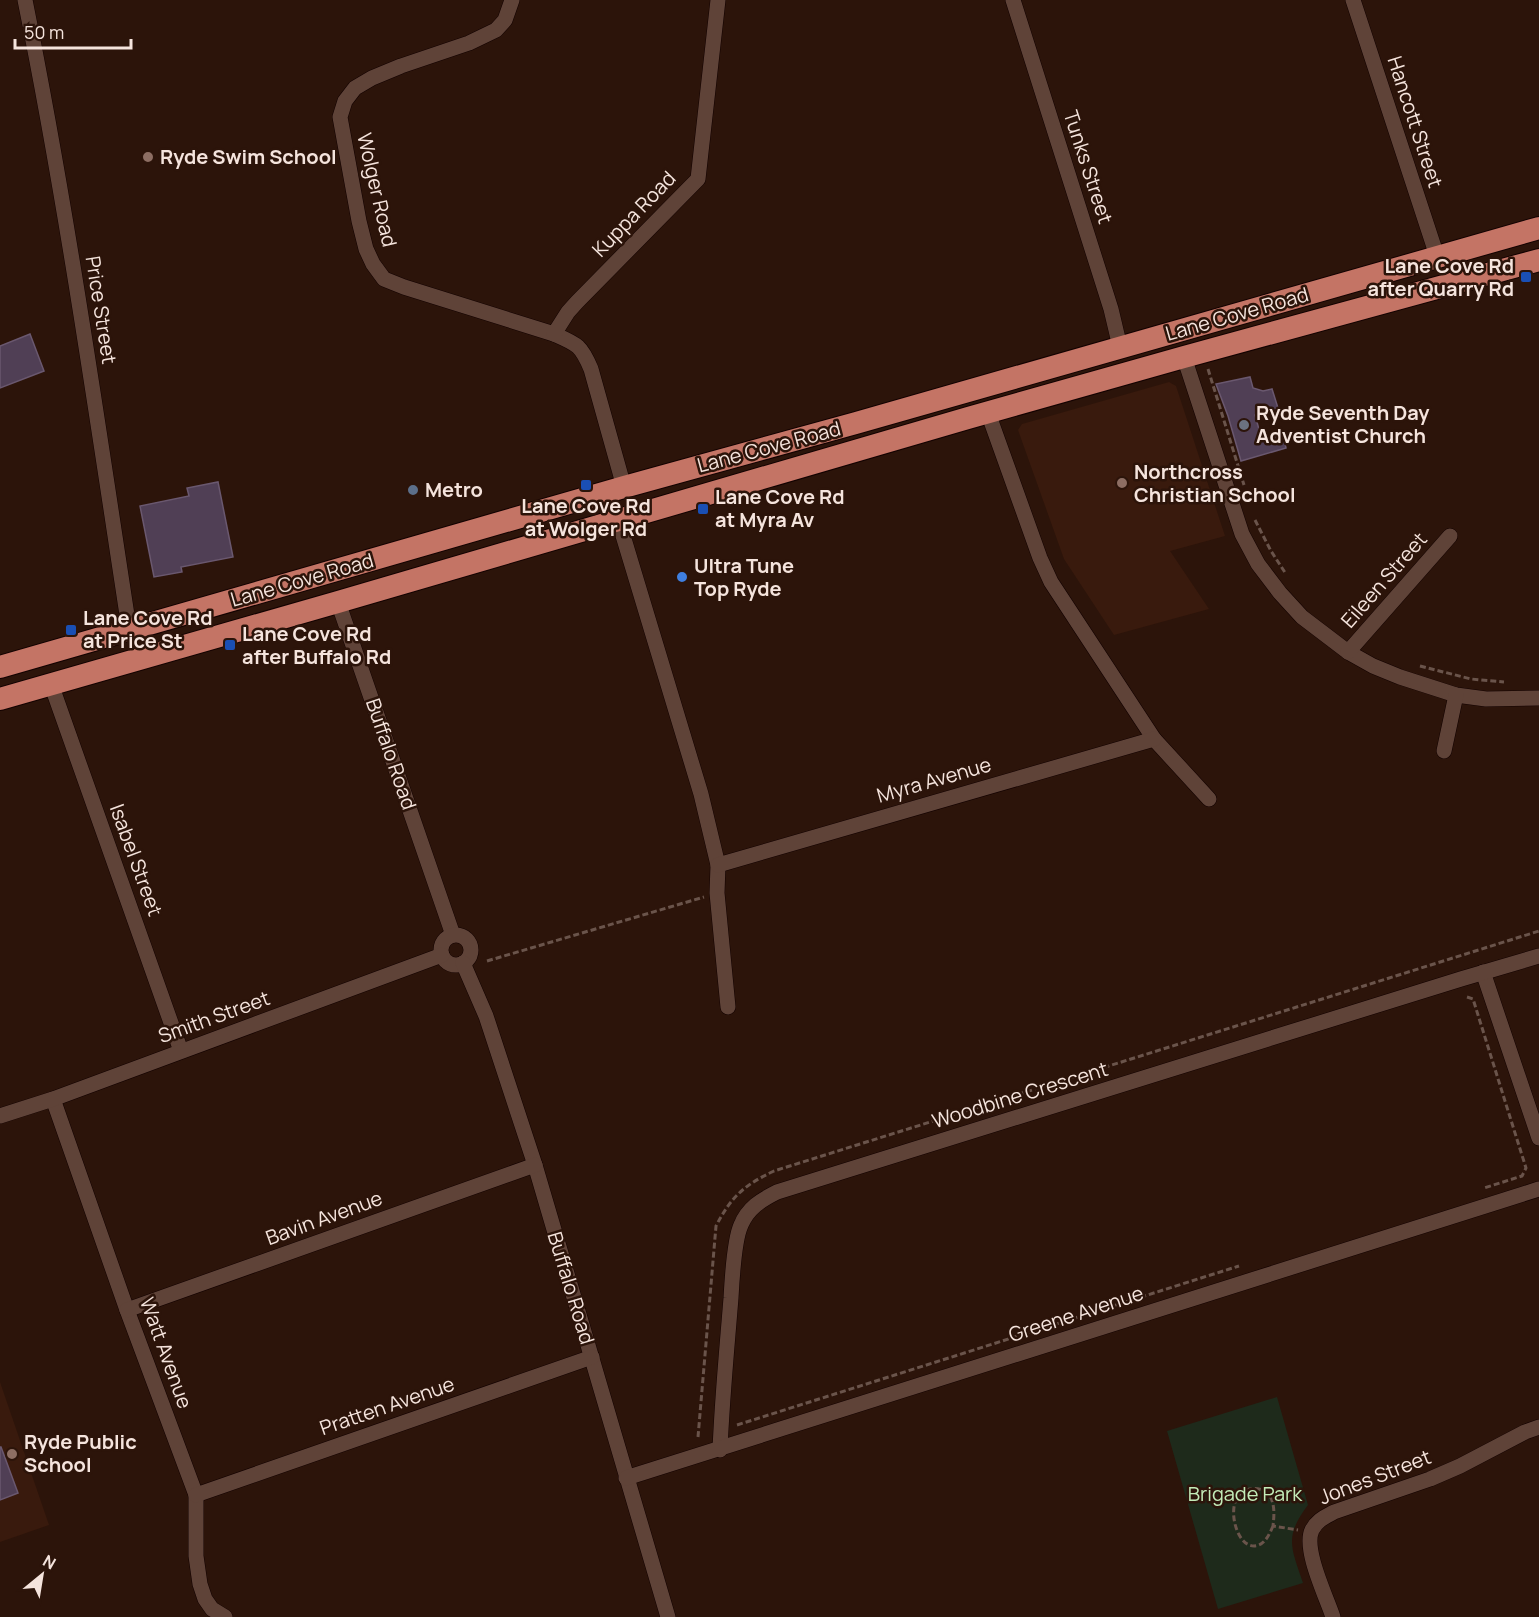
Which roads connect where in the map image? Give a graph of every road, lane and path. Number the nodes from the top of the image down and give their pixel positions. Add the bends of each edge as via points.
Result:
1 (25, 0) edge
2 (512, 0) edge
3 (718, 0) edge
4 (1013, 0) edge
5 (1353, 0) edge
6 (1539, 228) edge
7 (1437, 256) junction
8 (1539, 261) edge
9 (554, 334) junction
10 (1120, 347) junction
11 (1184, 357) junction
12 (1208, 369) dead end
13 (990, 412) junction
14 (1244, 486) dead end
15 (624, 487) junction
16 (618, 519) junction
17 (1254, 519) dead end
18 (1450, 536) dead end
19 (328, 573) junction
20 (1290, 580) dead end
21 (338, 602) junction
22 (129, 628) junction
23 (1348, 652) junction
24 (1418, 665) dead end
25 (0, 667) edge
26 (1514, 683) dead end
27 (51, 684) junction
28 (1456, 695) junction
29 (1539, 698) edge
30 (0, 699) edge
31 (1154, 739) junction
32 (1443, 751) dead end
33 (1209, 798) dead end
34 (718, 865) junction
35 (717, 893) junction
36 (453, 935) junction
37 (442, 955) junction
38 (1539, 956) edge
39 (487, 961) dead end
40 (463, 963) junction
41 (1483, 972) junction
42 (1467, 997) dead end
43 (728, 1008) dead end
44 (181, 1051) junction
45 (53, 1099) junction
46 (0, 1116) edge
47 (1539, 1138) edge
48 (535, 1165) junction
49 (1484, 1188) dead end
50 (1539, 1189) edge
51 (1239, 1266) dead end
52 (127, 1310) junction
53 (592, 1357) junction
54 (737, 1425) dead end
55 (1539, 1427) edge
56 (720, 1450) junction
57 (626, 1478) junction
58 (196, 1495) junction
59 (1273, 1526) junction
60 (1312, 1532) junction
61 (225, 1617) edge
62 (668, 1617) edge
63 (1333, 1617) edge

1 - 22 street, Price Street via 69,247
2 - 9 street, Wolger Road via 505,20 496,30 372,78 345,101 340,117 366,249 384,279
3 - 9 street, Kuppa Road via 698,179 577,302
4 - 10 street, Tunks Street
5 - 7 street, Hancott Street
6 - 7 highway, Lane Cove Road
7 - 10 highway, Lane Cove Road
8 - 11 highway, Lane Cove Road
9 - 15 street, Wolger Road via 576,344 585,354
10 - 15 highway, Lane Cove Road
11 - 13 highway, Lane Cove Road
11 - 23 street via 1242,534 1258,564 1302,616
12 - 14 path
13 - 16 highway, Lane Cove Road
13 - 31 street via 1051,582
15 - 19 highway, Lane Cove Road
16 - 21 highway, Lane Cove Road
16 - 34 street via 701,794
17 - 20 path
18 - 23 street, Eileen Street
19 - 21 highway, Buffalo Road
19 - 22 highway, Lane Cove Road
21 - 27 highway, Lane Cove Road
21 - 36 street, Buffalo Road
22 - 25 highway, Lane Cove Road
23 - 28 street via 1400,677
24 - 26 path via 1471,679
27 - 30 highway, Lane Cove Road
27 - 44 street, Isabel Street
28 - 29 street
28 - 32 street
31 - 33 street
31 - 34 street, Myra Avenue
34 - 35 street
35 - 39 path
35 - 43 street
36 - 37 street via 442,945
36 - 40 street via 469,943 470,957
37 - 40 street via 453,965
37 - 44 street, Smith Street
38 - 41 street, Woodbine Crescent
40 - 48 street, Buffalo Road via 486,1016
41 - 47 street
41 - 56 street, Woodbine Crescent via 789,1189 755,1204 740,1227 733,1275
42 - 49 path via 1473,999 1526,1168 1522,1176
44 - 45 street, Smith Street
45 - 46 street, Smith Street
45 - 52 street, Watt Avenue
48 - 52 street, Bavin Avenue
48 - 53 street, Buffalo Road
50 - 56 street, Greene Avenue
51 - 54 path
52 - 58 street, Watt Avenue
53 - 57 street, Buffalo Road
53 - 58 street, Pratten Avenue
55 - 60 street, Jones Street via 1460,1467 1334,1512 1320,1519
56 - 57 street, Greene Avenue
57 - 62 street, Buffalo Road
58 - 61 street, Watt Avenue via 200,1584 212,1609
59 - 59 path via 1269,1495 1256,1488 1247,1489 1235,1499 1232,1516 1238,1533 1248,1544 1264,1541
59 - 60 path
60 - 63 street, Jones Street via 1310,1551

